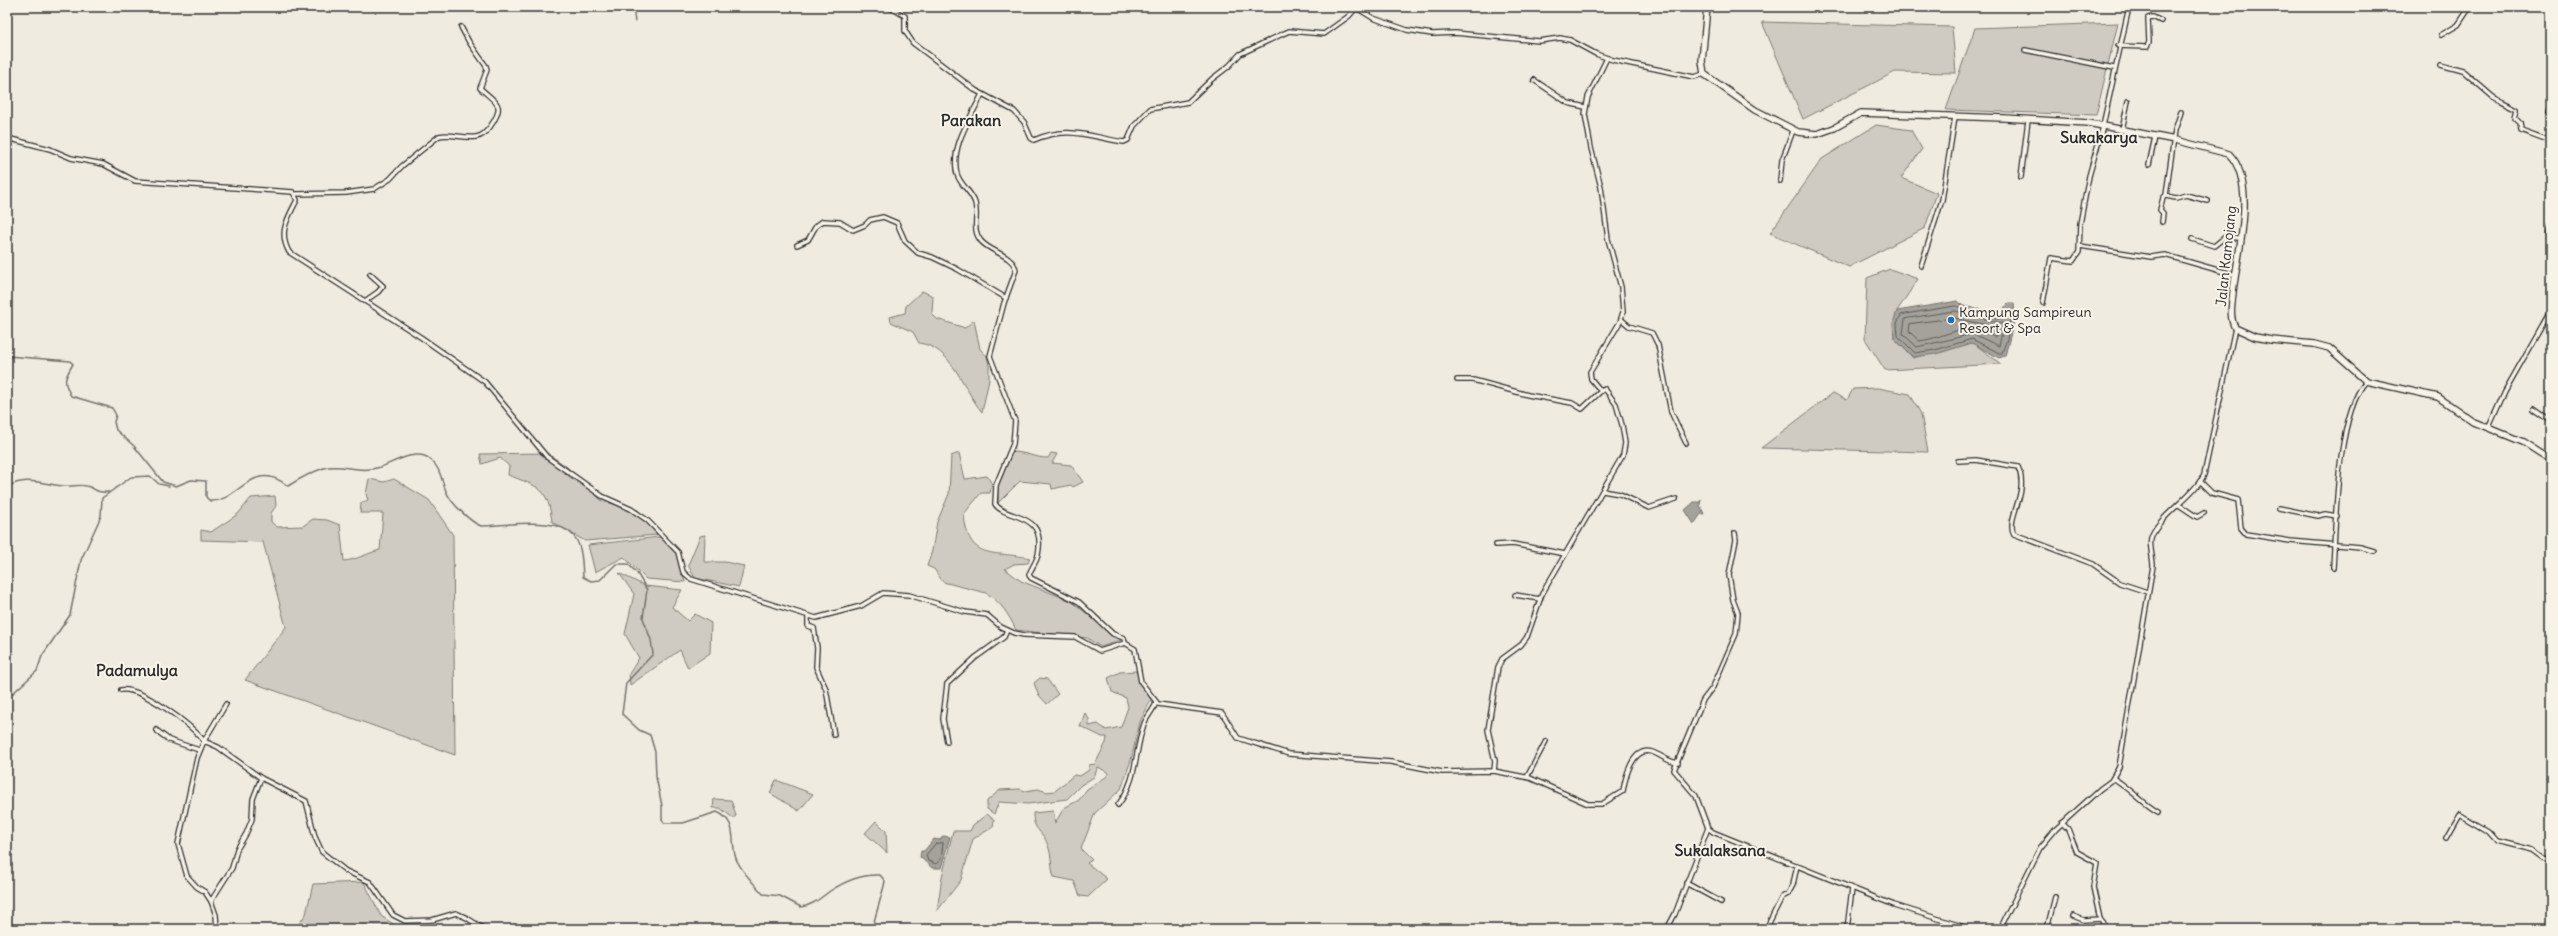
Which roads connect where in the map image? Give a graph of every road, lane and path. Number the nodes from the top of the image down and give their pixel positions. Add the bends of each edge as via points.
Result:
1 (890, 7) edge
2 (1355, 7) edge
3 (1707, 7) edge
4 (2129, 7) edge
5 (2470, 7) edge
6 (2160, 20) dead end
7 (461, 27) dead end
8 (2441, 35) dead end
9 (2118, 46) junction
10 (2025, 50) dead end
11 (1607, 58) junction
12 (2441, 64) dead end
13 (2114, 68) junction
14 (1704, 74) junction
15 (1534, 80) dead end
16 (982, 94) junction
17 (2128, 101) dead end
18 (1585, 107) junction
19 (2181, 112) dead end
20 (1955, 117) junction
21 (2028, 120) junction
22 (2102, 126) junction
23 (2122, 130) junction
24 (1793, 131) junction
25 (2155, 136) junction
26 (7, 138) edge
27 (2174, 140) junction
28 (2551, 141) edge
29 (2149, 165) dead end
30 (2021, 177) dead end
31 (1780, 181) dead end
32 (296, 194) junction
33 (2166, 196) junction
34 (2208, 201) dead end
35 (2162, 222) dead end
36 (2551, 224) edge
37 (2240, 238) junction
38 (2192, 239) dead end
39 (797, 245) dead end
40 (2080, 246) junction
41 (1921, 266) dead end
42 (370, 274) dead end
43 (2234, 275) junction
44 (2551, 279) edge
45 (1006, 298) junction
46 (365, 301) junction
47 (2043, 303) dead end
48 (2551, 310) edge
49 (1621, 319) junction
50 (2235, 328) junction
51 (1457, 380) dead end
52 (2366, 381) junction
53 (1601, 391) junction
54 (2534, 410) dead end
55 (2551, 422) edge
56 (2489, 427) junction
57 (1686, 444) dead end
58 (2551, 460) edge
59 (1958, 461) dead end
60 (2200, 481) junction
61 (1603, 491) junction
62 (1676, 499) dead end
63 (2179, 505) junction
64 (2279, 508) dead end
65 (2204, 513) dead end
66 (2337, 516) junction
67 (1735, 533) dead end
68 (1496, 545) dead end
69 (2335, 545) junction
70 (2374, 551) dead end
71 (1565, 554) junction
72 (2333, 568) dead end
73 (2147, 592) junction
74 (1515, 595) dead end
75 (1540, 599) junction
76 (808, 617) junction
77 (1007, 630) junction
78 (1125, 643) junction
79 (121, 690) dead end
80 (1156, 703) junction
81 (226, 704) dead end
82 (156, 730) dead end
83 (834, 736) dead end
84 (204, 741) junction
85 (1546, 741) dead end
86 (947, 742) dead end
87 (199, 750) junction
88 (1678, 763) junction
89 (1494, 771) junction
90 (1527, 777) junction
91 (261, 778) junction
92 (2113, 778) junction
93 (1118, 806) dead end
94 (2158, 812) dead end
95 (2062, 823) junction
96 (1708, 828) junction
97 (2446, 838) dead end
98 (2551, 860) edge
99 (1797, 865) junction
100 (1686, 883) junction
101 (1852, 889) junction
102 (2055, 897) dead end
103 (211, 901) junction
104 (1721, 902) dead end
105 (2073, 916) dead end
106 (2100, 919) junction
107 (217, 929) edge
108 (484, 929) edge
109 (1667, 929) edge
110 (1766, 929) edge
111 (1847, 929) edge
112 (1971, 929) edge
113 (2000, 929) edge
114 (2047, 929) edge
115 (2104, 929) edge

1 - 16 street via 905,16 905,31 912,43
2 - 11 street via 1386,23 1419,32 1539,41 1565,39
2 - 16 street via 1349,16 1324,34 1289,31 1240,54 1188,102 1150,109 1134,126 1128,140 1124,142 1090,134 1058,132 1032,139 1020,116
3 - 14 main road via 1702,61
4 - 9 street
5 - 8 street via 2458,25
6 - 9 street via 2148,18 2148,46
7 - 32 street via 486,66 487,70 480,88 492,98 498,108 498,117 486,133 476,137 439,136 390,179 374,189 346,193
9 - 13 street
10 - 13 street
11 - 14 street via 1694,77
11 - 18 street
12 - 28 street via 2462,71 2493,97 2517,109 2515,118 2520,123 2521,130
13 - 22 street
14 - 24 main road via 1755,110
15 - 18 street via 1568,103
16 - 45 street via 958,144 957,174 975,204 974,225 979,238 1015,265 1016,274
17 - 23 street
18 - 49 street via 1608,239 1621,286
19 - 27 street
20 - 21 main road, Jalan Kamojang
20 - 24 main road, Jalan Kamojang via 1861,113 1817,134
20 - 41 street via 1942,200
21 - 22 main road, Jalan Kamojang
21 - 30 street
22 - 23 main road, Jalan Kamojang
22 - 40 street via 2088,176 2080,224
23 - 25 main road, Jalan Kamojang
24 - 31 street via 1782,160
25 - 27 main road, Jalan Kamojang
25 - 29 street
26 - 32 street via 50,149 71,158 98,162 135,181 284,191
27 - 33 street
27 - 37 main road, Jalan Kamojang via 2223,151 2232,157 2244,187
32 - 46 street via 297,200 284,225 283,237 289,252
33 - 34 street via 2176,198 2186,195
33 - 35 street via 2160,210 2163,214
36 - 44 street
37 - 38 street via 2225,237 2214,246
37 - 43 main road, Jalan Kamojang
39 - 45 street via 808,240 823,220 840,222 853,230 870,220 883,217 897,223 905,241 918,253 956,269
40 - 43 street via 2151,257 2165,255
40 - 47 street via 2075,261 2051,258
42 - 46 street via 383,286
43 - 50 main road, Jalan Kamojang via 2232,314
45 - 78 street via 990,356 1015,421 1007,463 996,485 996,504 1003,510 1025,517 1035,530 1039,545 1031,578 1079,602 1114,634 1124,638
46 - 76 street via 485,382 508,408 532,442 548,457 602,496 631,509 647,520 678,552 686,576
48 - 56 street via 2505,390
49 - 53 street via 1590,372 1591,379
49 - 57 street via 1629,326 1652,333 1658,345 1671,412
50 - 52 main road via 2249,335 2271,340 2329,348
50 - 60 street via 2205,472
51 - 53 street via 1473,380 1528,395 1572,403 1582,410
52 - 56 main road via 2438,397 2474,422
52 - 66 street via 2360,388 2349,420
53 - 61 street via 1605,389 1616,404 1625,442 1623,455
54 - 55 street
56 - 58 main road via 2531,446
59 - 73 street via 1976,460 2018,467 2023,490 2011,524 2014,534 2094,564 2120,583
60 - 63 street
60 - 69 street via 2212,494 2238,500 2241,528 2246,534
61 - 62 street via 1620,494 1649,508
61 - 71 street
63 - 65 street via 2197,517
63 - 73 street via 2151,538 2153,560
64 - 66 street via 2318,516
66 - 69 street
67 - 88 street via 1729,575 1738,613 1736,634 1713,687 1703,700
68 - 71 street via 1513,544
69 - 70 street
69 - 72 street
71 - 75 street
73 - 92 street via 2121,757
74 - 75 street
75 - 89 street via 1526,637 1517,648 1502,659 1498,667 1488,730 1495,761
76 - 77 street via 823,618 861,606 879,594 888,592 909,595 964,612 987,615
76 - 83 street via 808,626 814,628 816,667 826,689
77 - 78 street via 1024,635 1075,637 1100,651
77 - 86 street via 1004,637 975,658 947,684 944,719
78 - 80 street via 1135,649 1141,682
79 - 84 street via 133,691 152,701 192,729
80 - 89 street via 1222,713 1238,738 1289,754 1391,762 1442,772
80 - 93 street via 1144,724 1128,793
81 - 84 street
82 - 87 street via 170,740
84 - 87 street
84 - 91 street via 214,745
85 - 90 street
87 - 103 street via 178,844 187,876
88 - 90 street via 1670,762 1652,752 1642,754 1627,768 1623,791 1602,804 1588,804
88 - 96 street via 1674,770 1696,796
89 - 90 street
91 - 103 street via 253,799 252,819 246,834 232,868
91 - 108 street via 306,801 315,838 322,852 346,871 370,882 393,915 405,921 432,920 456,913
92 - 94 street
92 - 95 street
95 - 106 street via 2068,829 2077,852 2097,863 2093,886
95 - 113 street via 2040,848
96 - 99 street
96 - 100 street
97 - 98 street via 2459,815 2489,833 2496,841 2532,850 2544,859
99 - 101 street
99 - 110 street via 1793,885 1788,894 1782,897
100 - 104 street
100 - 109 street via 1676,914
101 - 111 street
101 - 112 street via 1917,914
102 - 114 street
103 - 107 street
105 - 106 street via 2084,920
106 - 115 street

